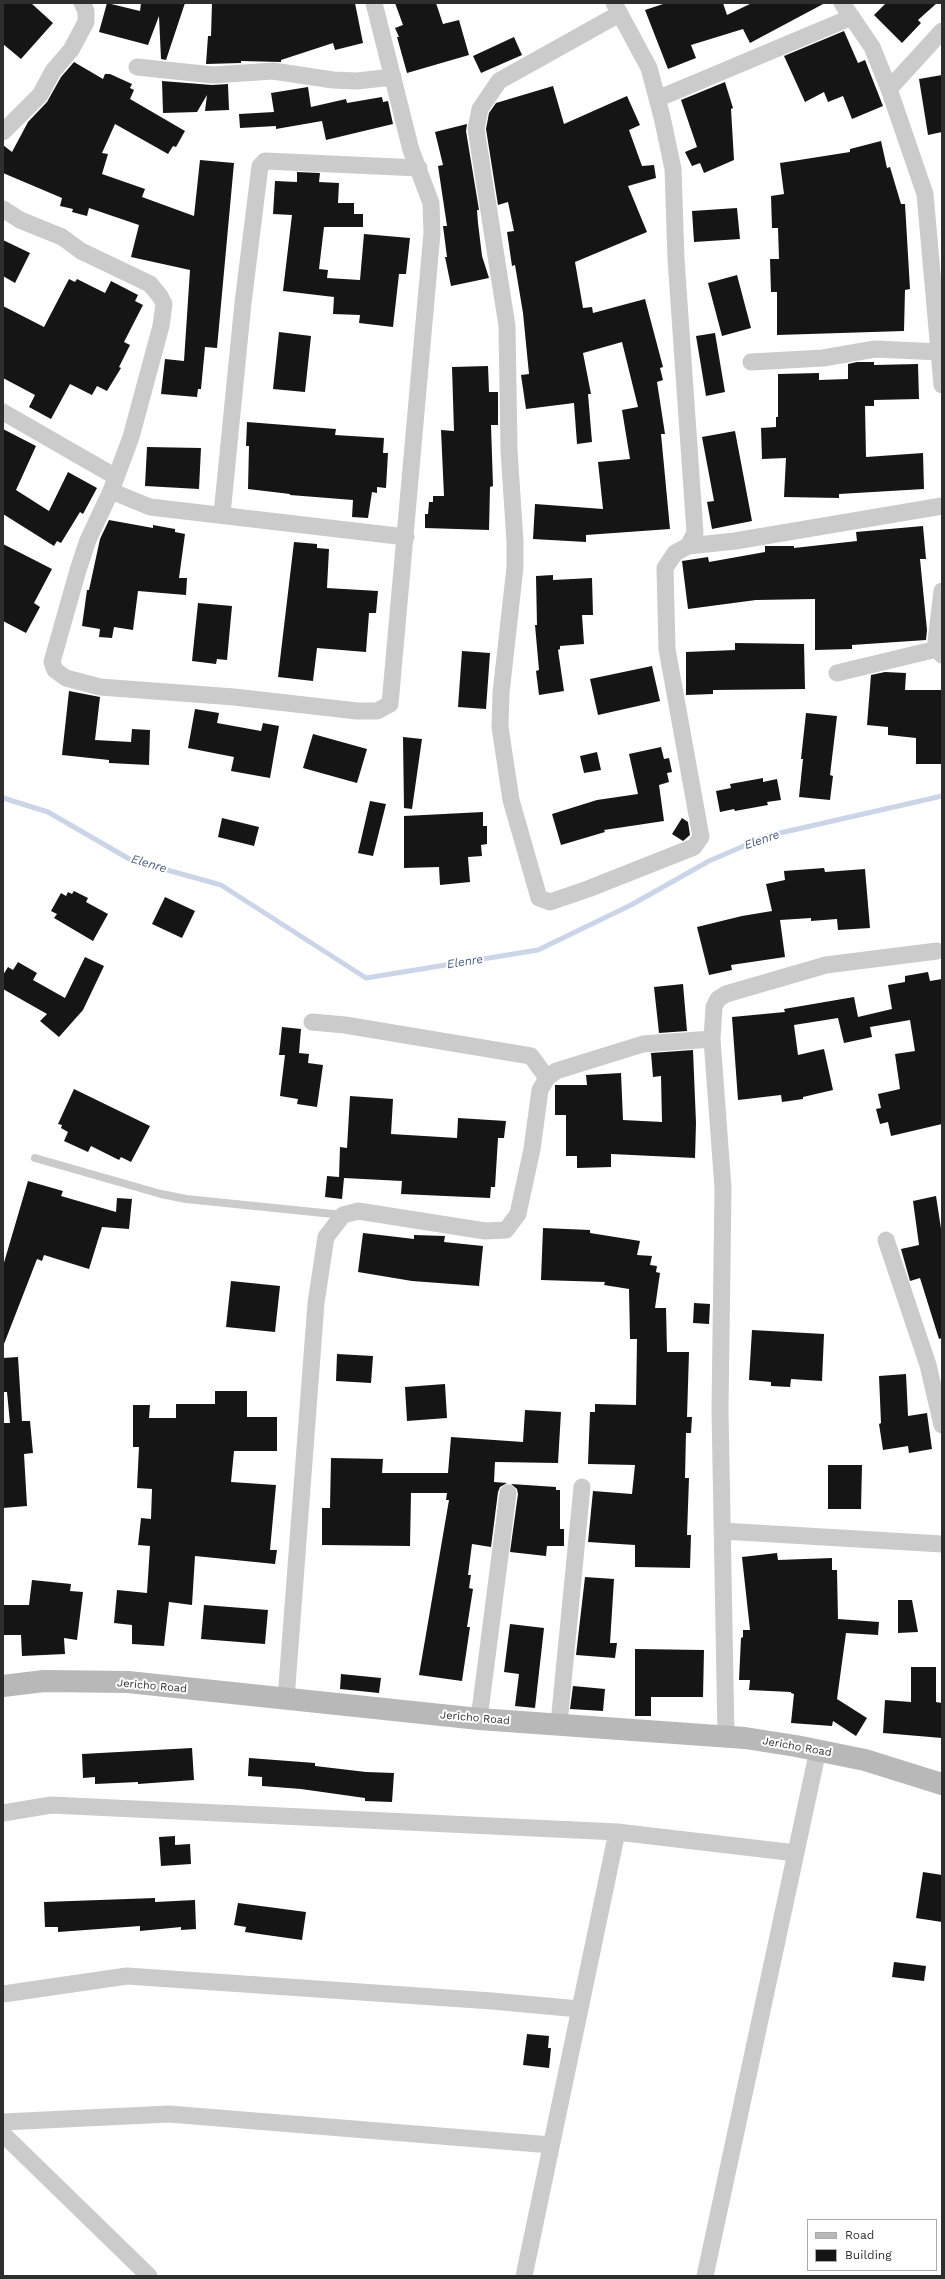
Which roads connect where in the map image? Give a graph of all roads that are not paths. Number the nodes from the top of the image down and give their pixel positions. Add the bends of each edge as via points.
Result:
1 (82, 3) edge
2 (374, 3) edge
3 (842, 3) edge
4 (616, 8) edge
5 (852, 17) junction
6 (942, 31) edge
7 (136, 67) dead end
8 (393, 77) junction
9 (889, 89) junction
10 (657, 99) junction
11 (3, 132) edge
12 (419, 168) junction
13 (3, 209) edge
14 (940, 352) junction
15 (751, 362) dead end
16 (942, 385) edge
17 (3, 412) edge
18 (113, 484) junction
19 (942, 506) edge
20 (222, 514) junction
21 (406, 537) junction
22 (688, 546) junction
23 (942, 591) edge
24 (940, 652) edge
25 (837, 673) dead end
26 (937, 951) dead end
27 (312, 1022) dead end
28 (712, 1039) junction
29 (547, 1078) junction
30 (35, 1158) dead end
31 (343, 1215) junction
32 (886, 1240) dead end
33 (942, 1425) edge
34 (582, 1487) dead end
35 (508, 1493) dead end
36 (722, 1531) junction
37 (942, 1544) edge
38 (3, 1686) edge
39 (286, 1699) junction
40 (479, 1719) junction
41 (559, 1723) junction
42 (726, 1736) junction
43 (818, 1750) junction
44 (942, 1784) edge
45 (3, 1813) edge
46 (617, 1832) junction
47 (796, 1853) junction
48 (3, 1994) edge
49 (579, 2009) junction
50 (3, 2122) edge
51 (3, 2134) edge
52 (551, 2145) junction
53 (149, 2276) edge
54 (524, 2276) edge
55 (705, 2276) edge

1 - 11 street via 86,11 86,22 71,50 53,71 40,95
2 - 8 street
3 - 5 street
4 - 10 street via 649,68
4 - 22 street via 499,81 480,109 476,129 493,224 507,326 509,450 515,567 501,693 500,726 511,800 539,898 544,901 550,902 588,889 694,847 701,837 668,649 665,568 675,553
5 - 9 street via 872,47
5 - 10 street
6 - 9 street
7 - 8 street via 213,75 273,71 357,81
8 - 12 street via 411,150
9 - 14 street via 925,194
10 - 22 street via 673,169 676,259 695,533
12 - 20 street via 265,161 260,166
12 - 21 street via 431,202 432,234
13 - 18 street via 20,220 62,237 81,251 150,284 164,304 161,326 131,437
14 - 15 street via 875,349 823,358
14 - 16 street
17 - 18 street
18 - 20 street via 150,507
18 - 21 street via 80,562 52,662 55,670 66,678 100,687 377,711 390,704 393,691
19 - 22 street via 735,541
20 - 21 street
23 - 24 street via 936,641
24 - 25 street
26 - 28 street via 826,965 726,994 718,999 714,1007
27 - 29 street via 345,1025 531,1056
28 - 29 street via 643,1044 556,1070
28 - 36 street via 723,1188 720,1409
29 - 31 street via 540,1090 532,1150 518,1214 506,1230 485,1231 358,1211
30 - 31 lane via 186,1199
31 - 39 street via 326,1237 316,1303
32 - 33 street via 928,1366
34 - 41 street
35 - 40 street
36 - 37 street
36 - 42 street
38 - 39 street, Jericho Road via 44,1681 128,1682
39 - 40 street, Jericho Road
40 - 41 street, Jericho Road
41 - 42 street, Jericho Road
42 - 43 street, Jericho Road
43 - 44 street, Jericho Road via 865,1760
43 - 47 street
45 - 46 street via 51,1805
46 - 47 street
46 - 49 street
47 - 55 street
48 - 49 street via 127,1976
49 - 52 street
50 - 52 street via 169,2114
51 - 53 street
52 - 54 street

